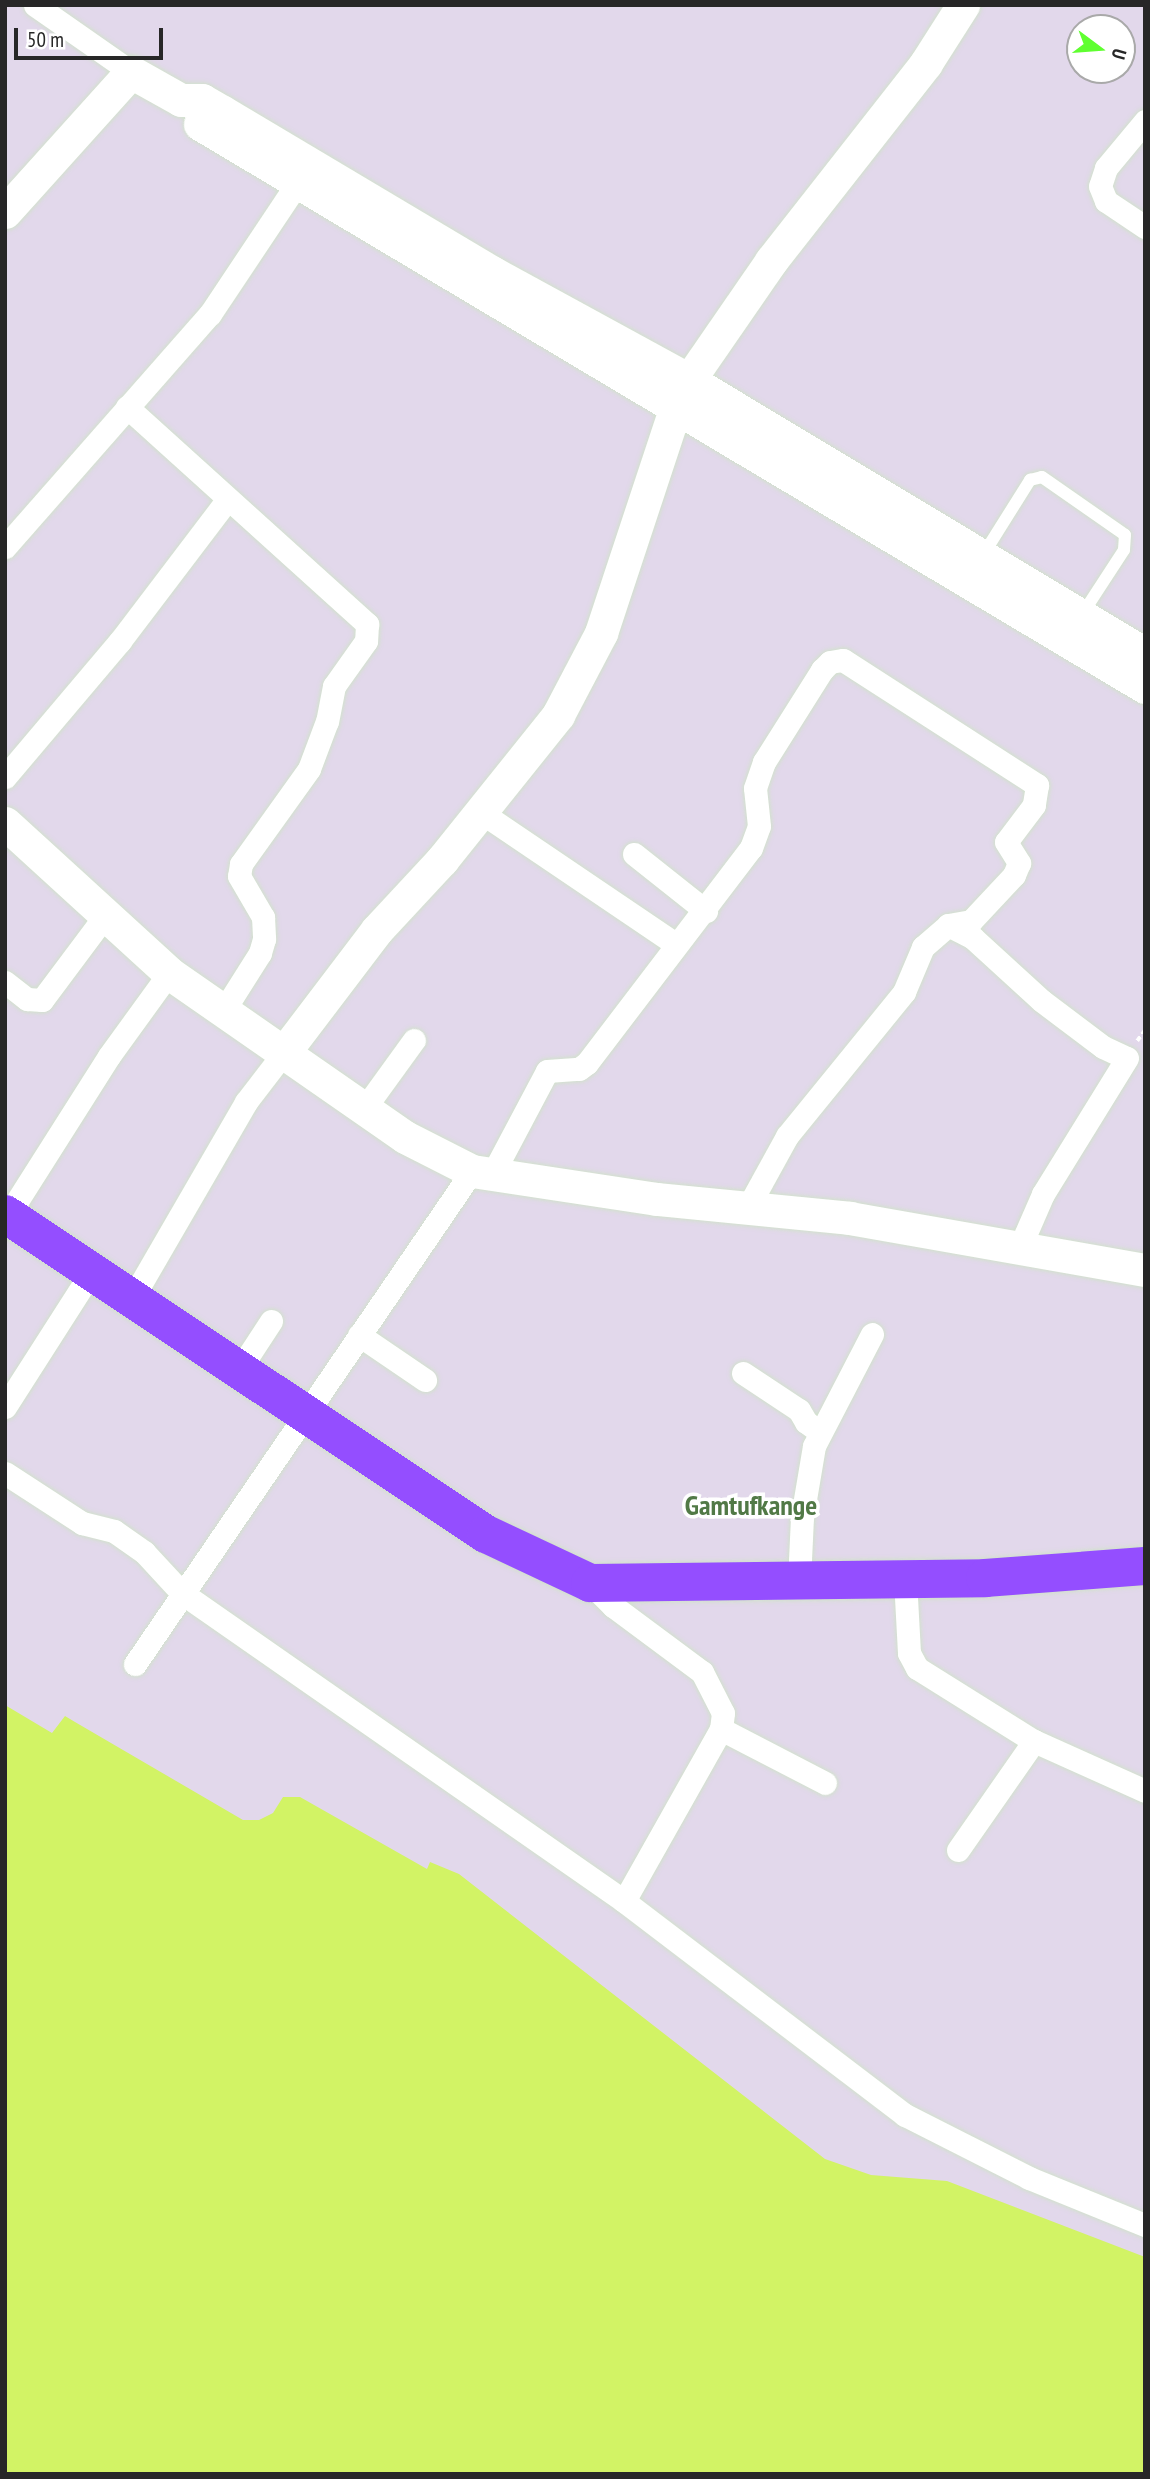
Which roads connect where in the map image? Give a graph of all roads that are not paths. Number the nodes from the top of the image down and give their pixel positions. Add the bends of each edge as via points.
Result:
1 (35, 5) edge
2 (963, 5) edge
3 (131, 72) junction
4 (1143, 126) edge
5 (303, 174) junction
6 (5, 212) edge
7 (1145, 227) edge
8 (683, 393) junction
9 (127, 407) junction
10 (227, 500) junction
11 (5, 547) edge
12 (974, 569) junction
13 (1074, 628) junction
14 (1145, 654) edge
15 (1145, 687) edge
16 (5, 777) edge
17 (482, 813) junction
18 (5, 823) edge
19 (634, 854) dead end
20 (706, 911) junction
21 (104, 916) junction
22 (948, 925) junction
23 (674, 943) junction
24 (169, 973) junction
25 (5, 982) edge
26 (222, 1013) junction
27 (414, 1040) dead end
28 (282, 1055) junction
29 (363, 1110) junction
30 (482, 1172) junction
31 (748, 1208) junction
32 (6, 1217) edge
33 (1020, 1247) junction
34 (1145, 1270) edge
35 (92, 1271) junction
36 (133, 1297) junction
37 (271, 1321) dead end
38 (872, 1334) dead end
39 (359, 1335) junction
40 (241, 1367) junction
41 (743, 1373) dead end
42 (425, 1380) dead end
43 (5, 1406) edge
44 (306, 1411) junction
45 (820, 1432) junction
46 (5, 1473) edge
47 (1145, 1566) edge
48 (905, 1579) junction
49 (799, 1581) junction
50 (590, 1583) junction
51 (182, 1593) junction
52 (135, 1664) dead end
53 (721, 1729) junction
54 (1034, 1741) junction
55 (825, 1783) dead end
56 (1145, 1791) edge
57 (958, 1850) dead end
58 (624, 1901) junction
59 (1145, 2225) edge

1 - 3 street
2 - 8 street via 926,63 771,261
3 - 5 street via 181,100 191,118
3 - 6 street
4 - 7 street via 1107,168 1100,187 1106,201
5 - 8 street via 493,272
5 - 9 street via 234,284
8 - 12 street
8 - 17 street via 615,594 581,678
9 - 10 street
9 - 11 street
10 - 16 street via 120,641
10 - 26 street via 355,609 368,633 334,686 309,769 241,864 239,876 263,917 264,939
12 - 13 street
12 - 13 lane via 1030,480 1042,477 1125,535 1124,550
13 - 14 street
13 - 15 street
17 - 23 street
17 - 28 street via 377,930
18 - 21 street
19 - 20 street
20 - 22 street via 756,838 755,788 764,762 822,670 838,660 1037,785 1034,805 1006,842 1019,863 1014,875 971,920
20 - 23 street
21 - 24 street
21 - 25 street via 42,1000 27,999
22 - 31 street via 923,947 904,992 787,1136
22 - 33 street via 973,938 1042,1002 1103,1047 1127,1058 1049,1183
23 - 30 street via 587,1063 579,1069 547,1071
24 - 26 street
24 - 32 street via 109,1056
26 - 28 street
27 - 29 street
28 - 29 street
28 - 36 street via 246,1102
29 - 30 street via 430,1153
30 - 31 street
30 - 39 street
31 - 33 street via 850,1218
32 - 35 highway
33 - 34 street
35 - 36 highway
35 - 43 street
36 - 40 highway
37 - 40 street
38 - 45 street
39 - 42 street
39 - 44 street
40 - 44 highway
41 - 45 street via 799,1410
44 - 50 highway via 486,1534
44 - 51 street
45 - 49 street via 806,1482
46 - 51 street via 82,1523 114,1531 144,1552
47 - 48 highway
48 - 49 highway
48 - 54 street via 909,1653 917,1668
49 - 50 highway
50 - 53 street via 613,1606 702,1672 723,1713
51 - 52 street
51 - 58 street
53 - 55 street
53 - 58 street
54 - 56 street
54 - 57 street
58 - 59 street via 905,2115 1018,2173

